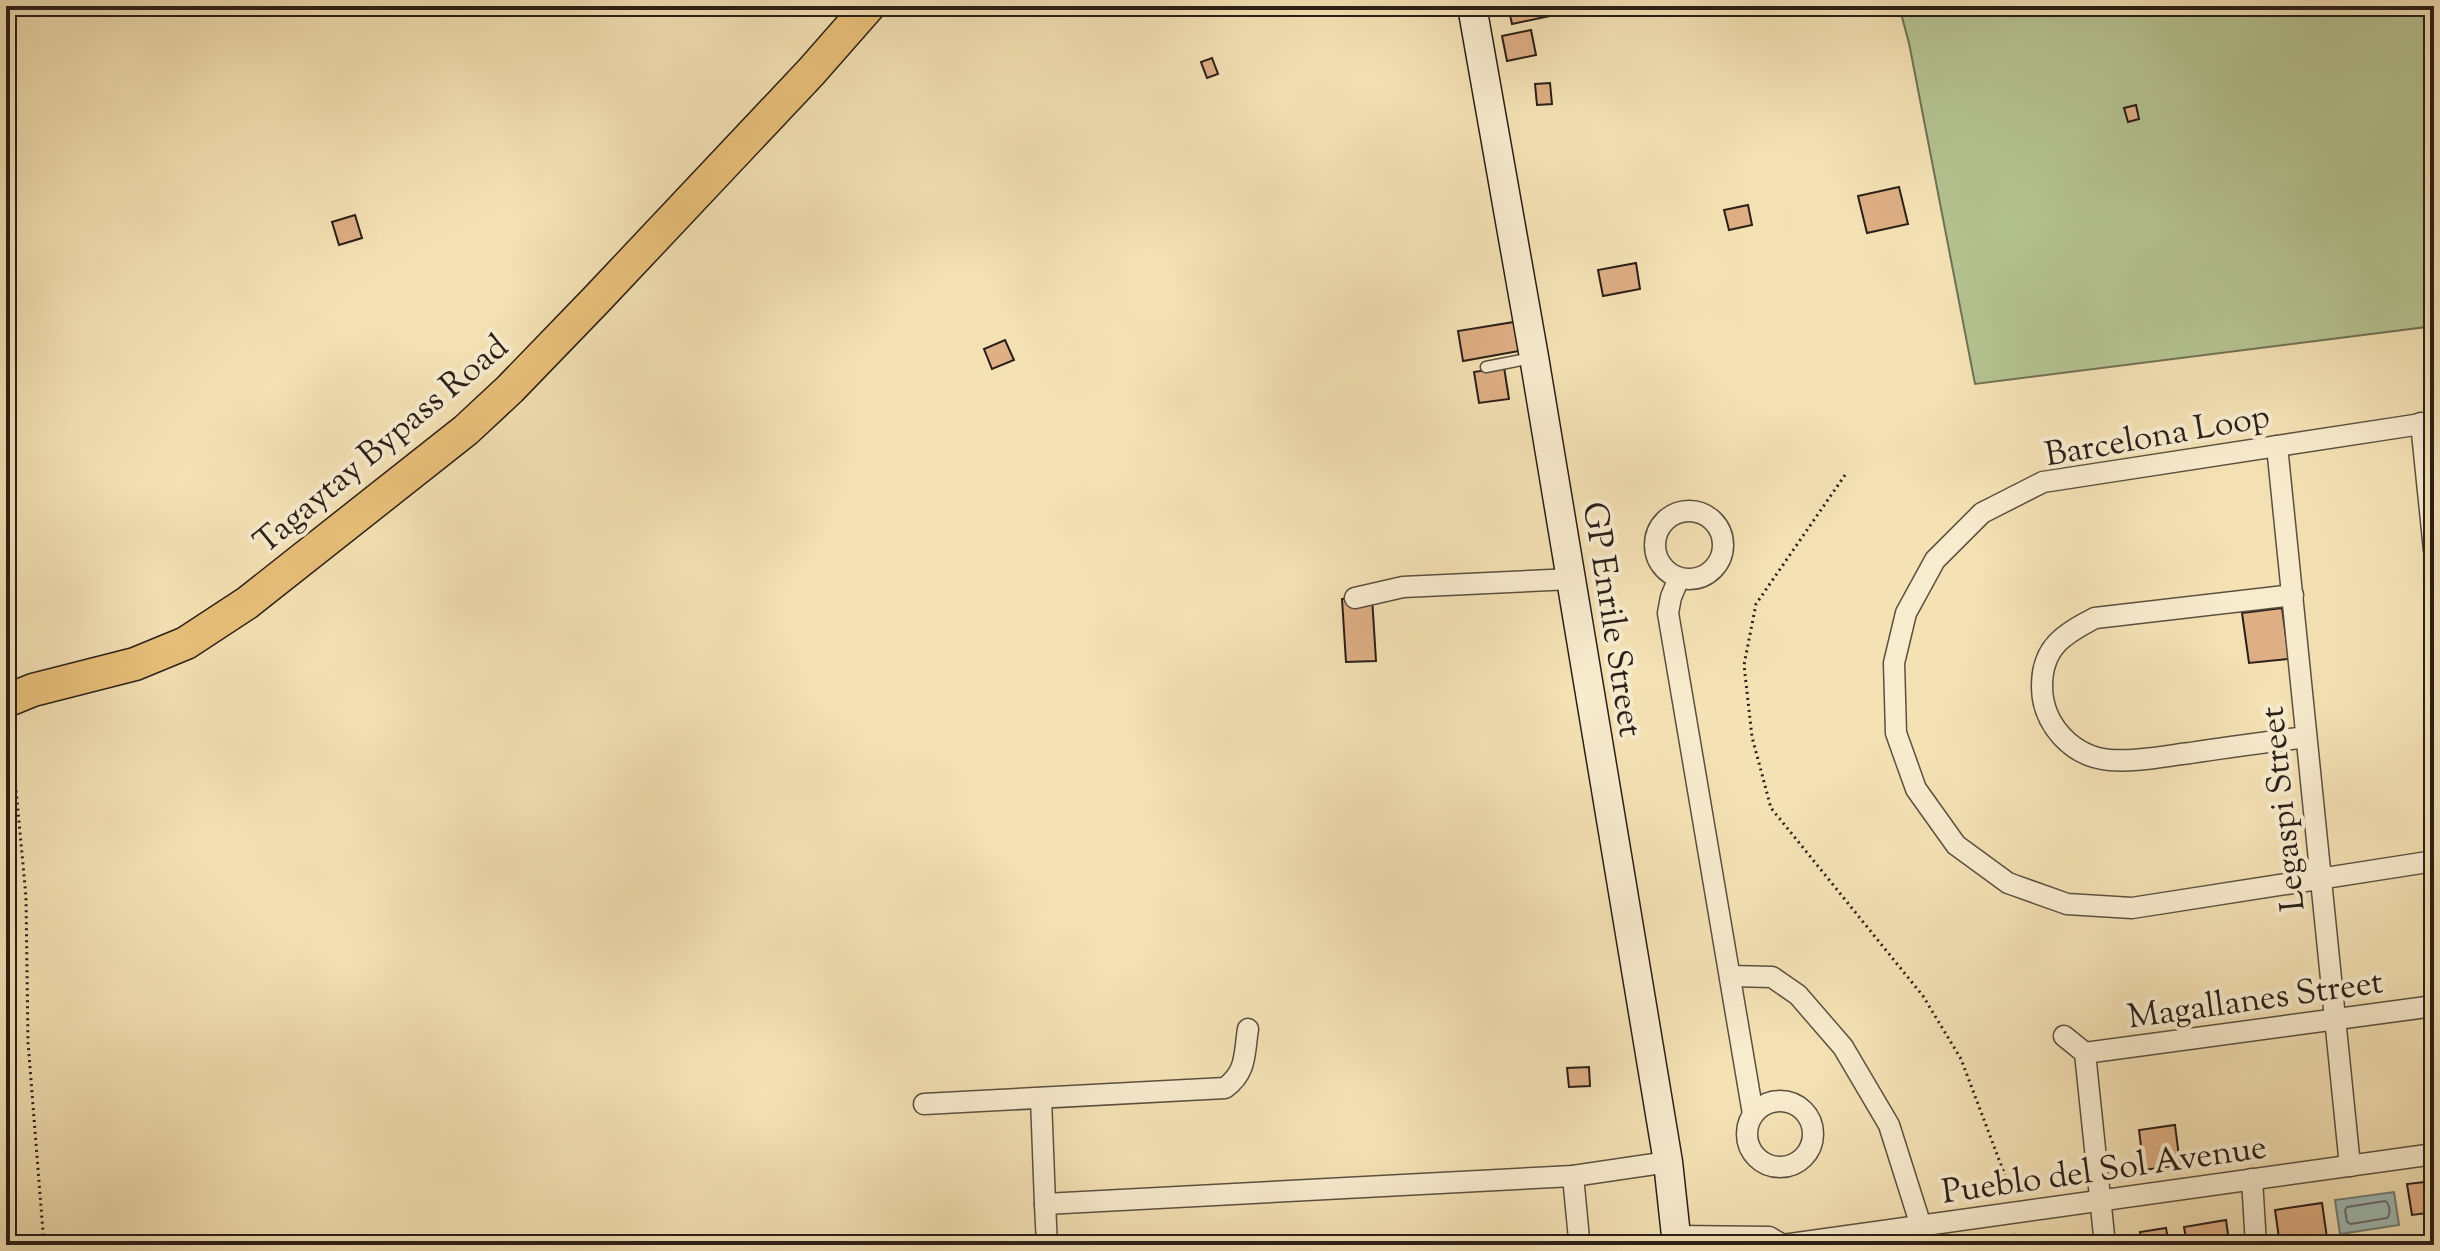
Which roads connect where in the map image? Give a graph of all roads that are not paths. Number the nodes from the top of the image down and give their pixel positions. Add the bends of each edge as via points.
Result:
1 (869, 6) edge
2 (1472, 6) edge
3 (1534, 357) junction
4 (1486, 367) dead end
5 (2428, 423) edge
6 (2277, 446) junction
7 (2434, 550) edge
8 (1679, 578) dead end
9 (1571, 579) junction
10 (2293, 595) junction
11 (1355, 598) dead end
12 (6, 701) edge
13 (2306, 737) junction
14 (2434, 861) edge
15 (2320, 879) junction
16 (1730, 976) junction
17 (2434, 1006) edge
18 (2335, 1020) junction
19 (1248, 1029) dead end
20 (2064, 1036) dead end
21 (2085, 1053) junction
22 (1041, 1098) junction
23 (924, 1104) dead end
24 (1753, 1114) dead end
25 (2434, 1154) edge
26 (1668, 1162) junction
27 (2350, 1166) junction
28 (1573, 1176) junction
29 (2252, 1179) junction
30 (2101, 1200) junction
31 (1045, 1204) junction
32 (1921, 1235) edge
33 (1676, 1240) edge
34 (1047, 1245) edge
35 (1577, 1245) edge
36 (1783, 1245) edge
37 (2105, 1245) edge
38 (2256, 1245) edge

1 - 12 main road, Tagaytay Bypass Road via 608,288 466,430 247,603 186,643 135,664
2 - 3 street, GP Enrile Street
3 - 4 lane
3 - 9 street, GP Enrile Street
5 - 6 street, Barcelona Loop
5 - 7 street
6 - 10 street, Legaspi Street
6 - 15 street, Barcelona Loop via 2043,482 1982,513 1935,560 1906,613 1894,663 1896,733 1916,789 1956,845 2008,883 2067,904 2132,908
8 - 16 street via 1668,613
9 - 11 street via 1403,587
9 - 26 street, GP Enrile Street
10 - 13 street, Legaspi Street
10 - 13 street via 2095,618 2067,633 2050,652 2042,674 2042,701 2052,725 2077,750 2108,760
13 - 15 street, Legaspi Street
14 - 15 street, Barcelona Loop
15 - 18 street, Legaspi Street
16 - 24 street
16 - 32 street via 1772,977 1798,995 1843,1047 1889,1125
17 - 18 street, Magallanes Street
18 - 21 street, Magallanes Street
18 - 27 street, Legaspi Street
19 - 22 street via 1243,1069 1225,1088
20 - 21 street
21 - 30 street
22 - 23 street
22 - 31 street
25 - 27 street, Pueblo del Sol Avenue
26 - 28 street
26 - 33 street, GP Enrile Street
27 - 29 street, Pueblo del Sol Avenue
28 - 31 street
28 - 35 street
29 - 30 street, Pueblo del Sol Avenue
29 - 38 street
30 - 32 street, Pueblo del Sol Avenue via 2016,1212
30 - 37 street
31 - 34 street
32 - 36 street, Pueblo del Sol Avenue
33 - 36 street, Pueblo del Sol Avenue via 1769,1237

